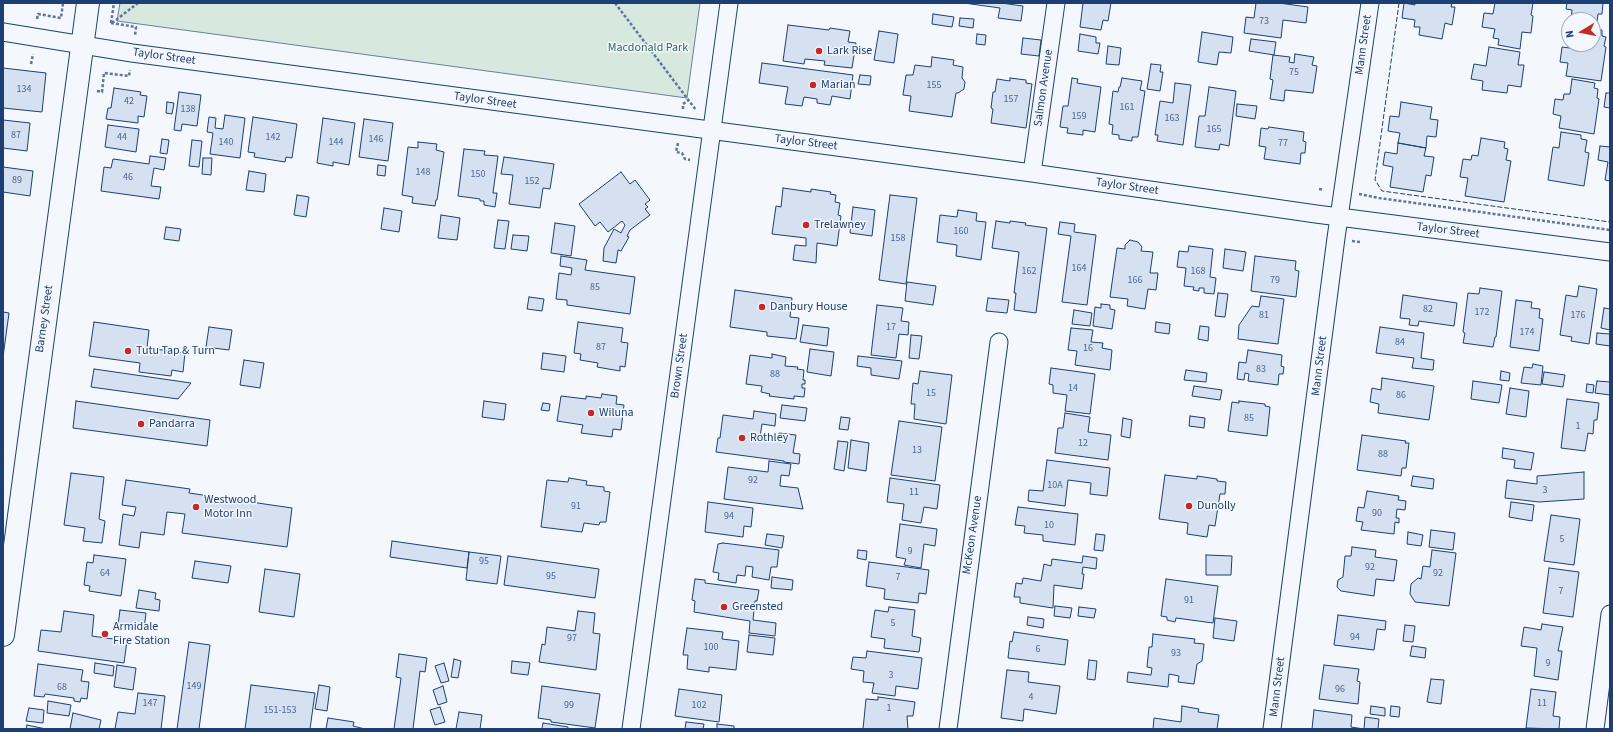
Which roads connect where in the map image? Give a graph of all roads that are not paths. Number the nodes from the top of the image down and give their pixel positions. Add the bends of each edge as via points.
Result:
1 (88, 3) edge
2 (729, 3) edge
3 (1056, 3) edge
4 (1370, 3) edge
5 (3, 32) edge
6 (83, 45) junction
7 (712, 131) junction
8 (1032, 173) junction
9 (1339, 217) junction
10 (1610, 252) edge
11 (999, 342) dead end
12 (1610, 614) edge
13 (3, 635) edge
14 (631, 729) edge
15 (948, 729) edge
16 (1272, 729) edge
17 (1595, 729) edge

1 - 6 main road, Barney Street
2 - 7 street, Brown Street
3 - 8 street, Salmon Avenue
4 - 9 street, Mann Street
5 - 6 street, Taylor Street
6 - 7 street, Taylor Street
6 - 13 main road, Barney Street
7 - 8 street, Taylor Street
7 - 14 street, Brown Street
8 - 9 street, Taylor Street
9 - 10 street, Taylor Street
9 - 16 street, Mann Street
11 - 15 street, McKeon Avenue
12 - 17 street

